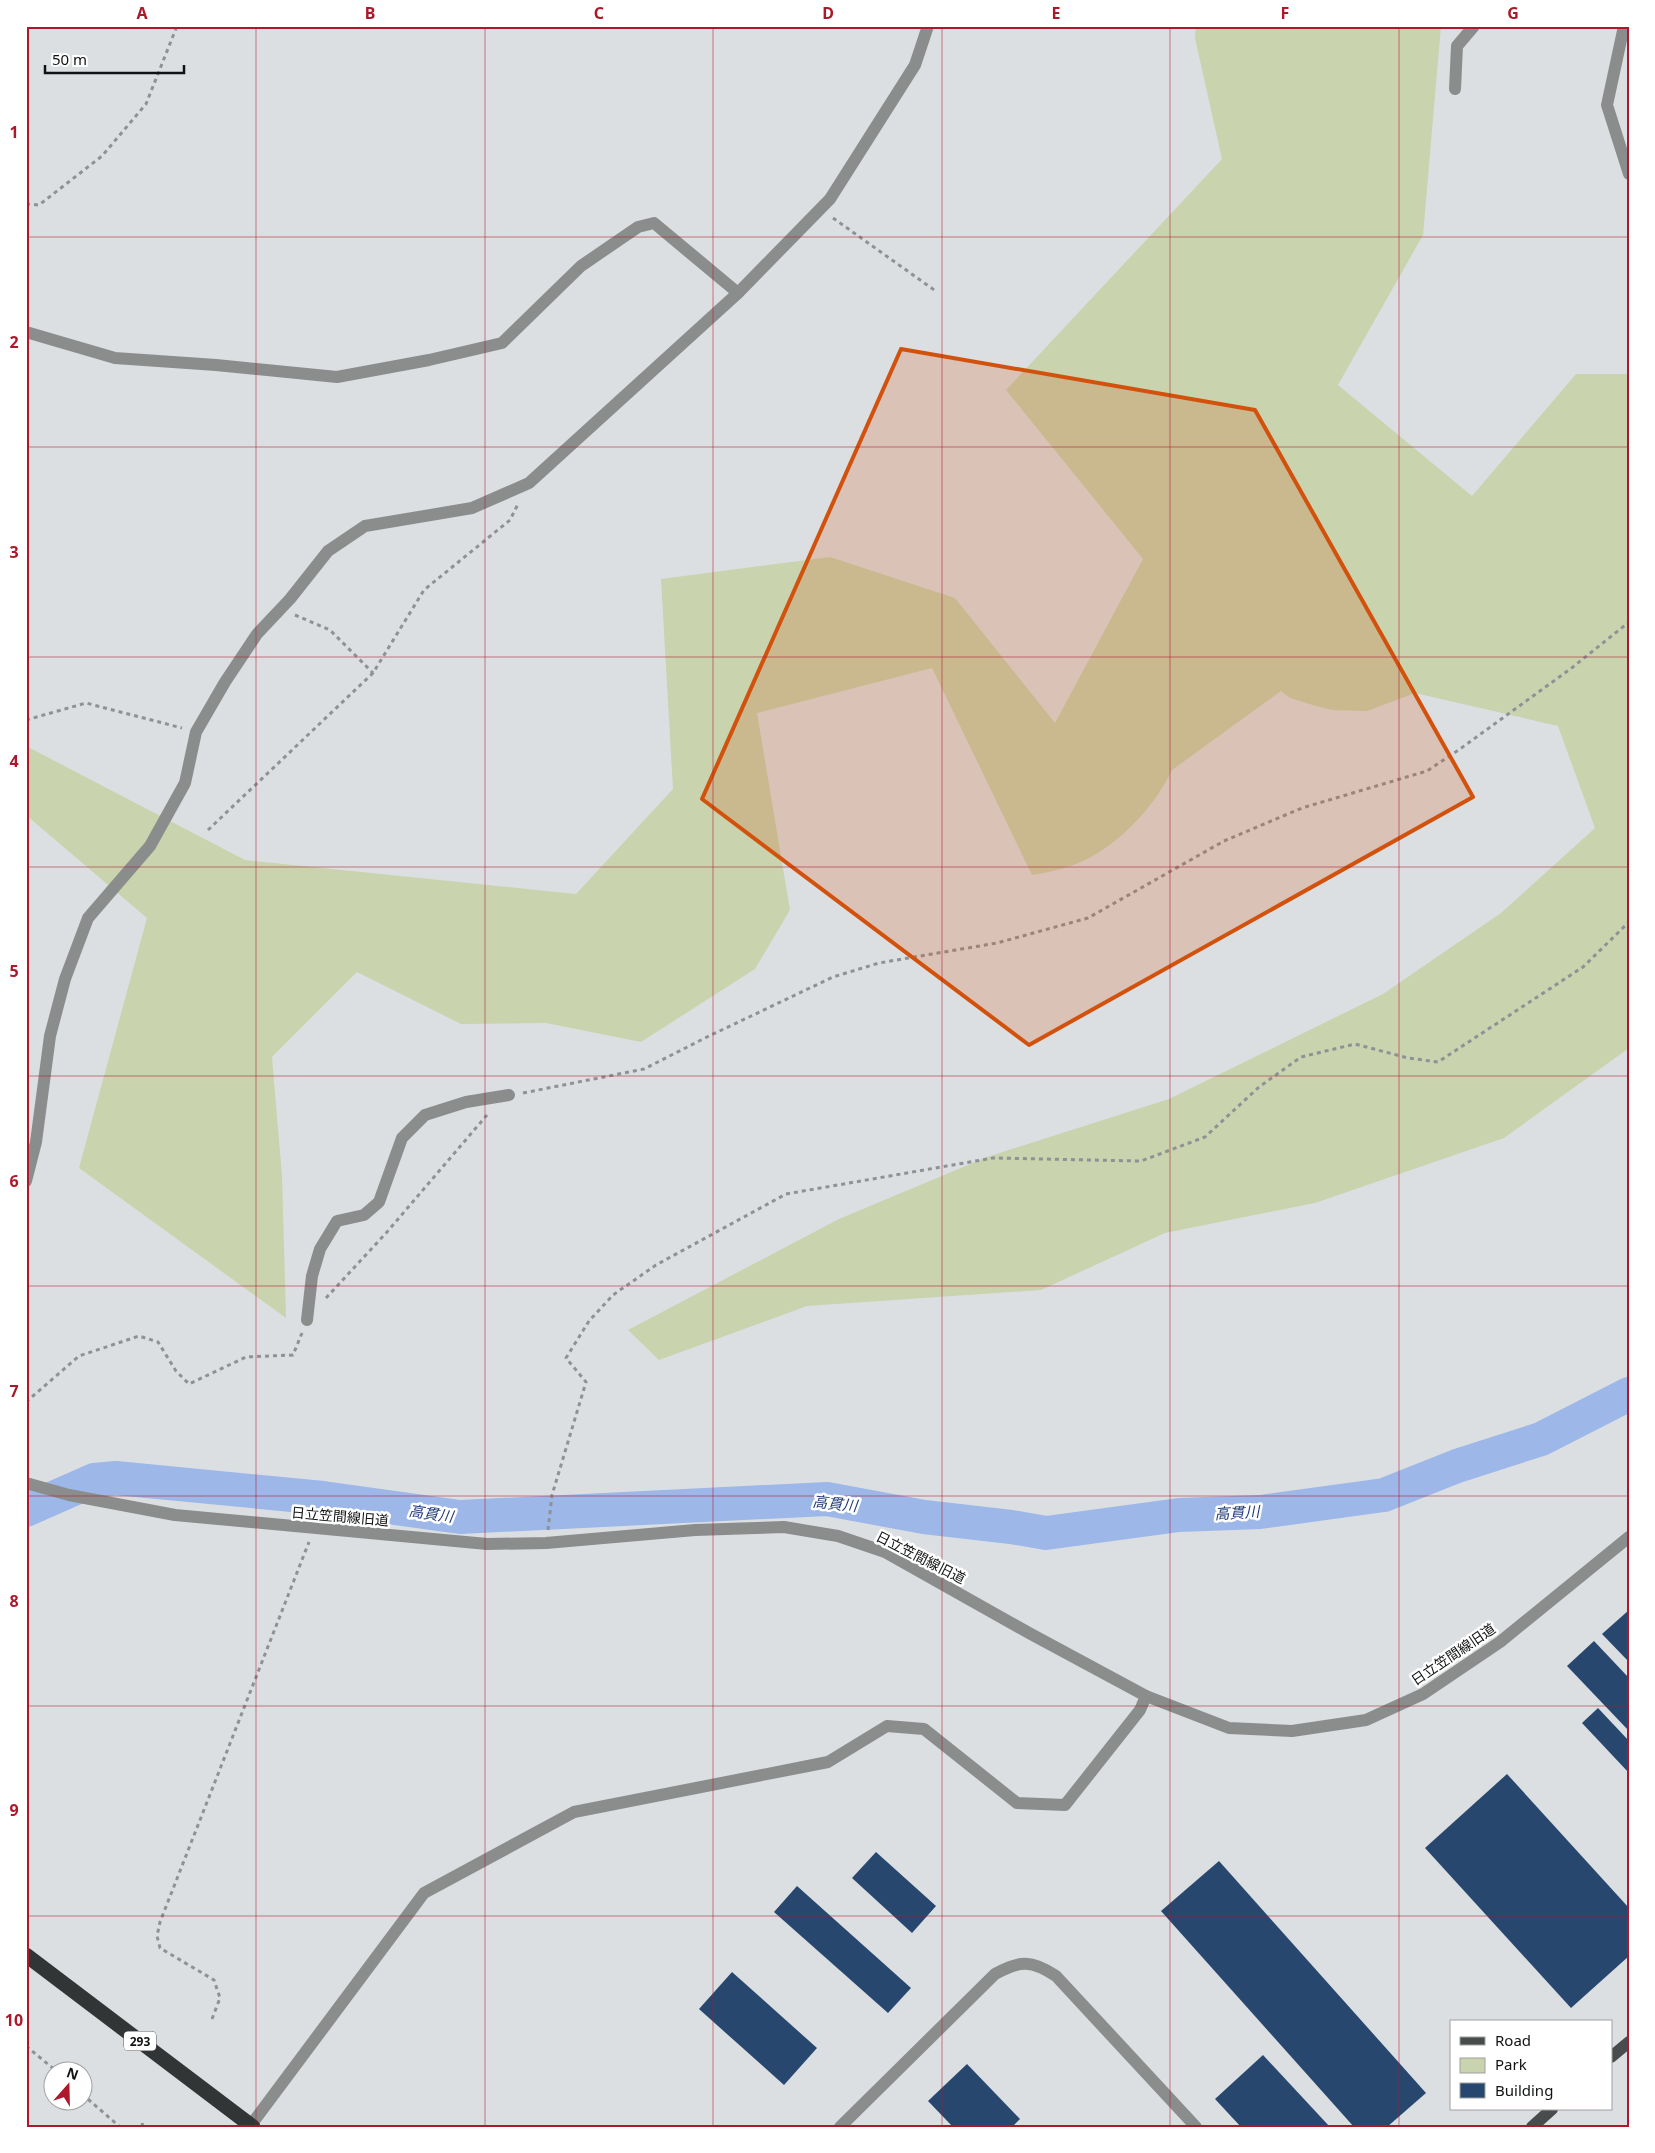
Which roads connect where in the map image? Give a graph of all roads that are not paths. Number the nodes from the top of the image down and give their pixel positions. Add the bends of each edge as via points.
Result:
1 (928, 26) edge
2 (1474, 26) edge
3 (1624, 26) edge
4 (1456, 89) dead end
5 (1629, 174) edge
6 (738, 293) junction
7 (26, 332) edge
8 (509, 1095) road end
9 (26, 1181) edge
10 (306, 1320) road end
11 (26, 1483) edge
12 (1629, 1537) edge
13 (1146, 1696) junction
14 (26, 1955) edge
15 (1629, 2042) edge
16 (1612, 2056) edge
17 (1551, 2110) edge
18 (252, 2126) edge
19 (840, 2127) edge
20 (1196, 2127) edge
21 (1532, 2127) edge

1 - 6 street via 915,64 830,199
2 - 4 street via 1457,46
3 - 5 street via 1607,105
6 - 7 street via 654,223 638,227 581,266 502,343 337,377 115,358
6 - 9 street via 529,483 472,508 365,526 328,551 257,634 196,732 185,783 155,838 88,918 65,979 50,1036 36,1142
8 - 10 street via 466,1102 425,1115 402,1138 379,1202 364,1215 337,1221 320,1249 312,1276
11 - 13 street, 日立笠間線旧道 via 69,1495 174,1515 487,1544 546,1544 695,1530 784,1527 838,1536 885,1552
12 - 13 street, 日立笠間線旧道 via 1500,1642 1423,1694 1366,1720 1292,1731 1229,1728
13 - 18 street via 1140,1710 1064,1806 1017,1804 924,1729 887,1726 828,1762 574,1812 424,1893
14 - 18 highway, 293
15 - 16 main road
17 - 21 main road
19 - 20 street via 995,1974 1011,1965 1029,1963 1056,1976

